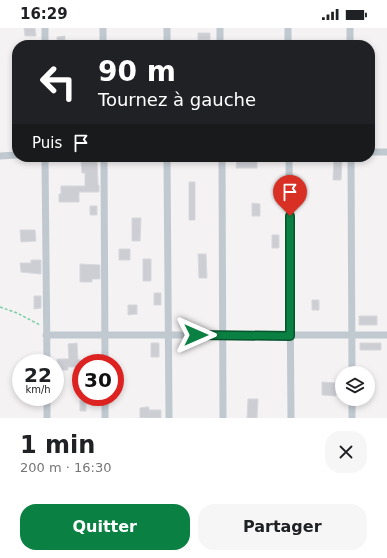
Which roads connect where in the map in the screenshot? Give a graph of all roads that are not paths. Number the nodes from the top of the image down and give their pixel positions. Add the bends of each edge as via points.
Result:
1 (45, 28) edge
2 (103, 28) edge
3 (167, 28) edge
4 (220, 28) edge
5 (288, 28) edge
6 (350, 28) edge
7 (45, 40) edge
8 (103, 40) edge
9 (167, 40) edge
10 (220, 40) edge
11 (288, 40) edge
12 (350, 40) edge
13 (375, 152) edge
14 (387, 152) edge
15 (12, 155) edge
16 (0, 156) edge
17 (45, 162) edge
18 (104, 162) edge
19 (168, 162) edge
20 (222, 162) edge
21 (289, 162) edge
22 (351, 162) edge
23 (46, 332) junction
24 (105, 335) junction
25 (168, 335) junction
26 (223, 335) junction
27 (290, 336) junction
28 (352, 336) junction
29 (387, 336) edge
30 (46, 354) edge
31 (105, 354) edge
32 (352, 366) edge
33 (47, 406) edge
34 (105, 406) edge
35 (352, 406) edge
36 (47, 418) edge
37 (105, 418) edge
38 (169, 418) edge
39 (223, 418) edge
40 (290, 418) edge
41 (352, 418) edge

1 - 7 street
2 - 8 street
3 - 9 street
4 - 10 street
5 - 11 street
6 - 12 street
13 - 14 street
15 - 16 street
17 - 23 street
18 - 24 street
19 - 25 street
20 - 26 street
21 - 27 street
22 - 28 street
23 - 24 street
23 - 30 street
24 - 25 street
24 - 31 street
25 - 26 street
25 - 38 street
26 - 27 street
26 - 39 street
27 - 28 street
27 - 40 street
28 - 29 street
28 - 32 street
33 - 36 street
34 - 37 street
35 - 41 street

